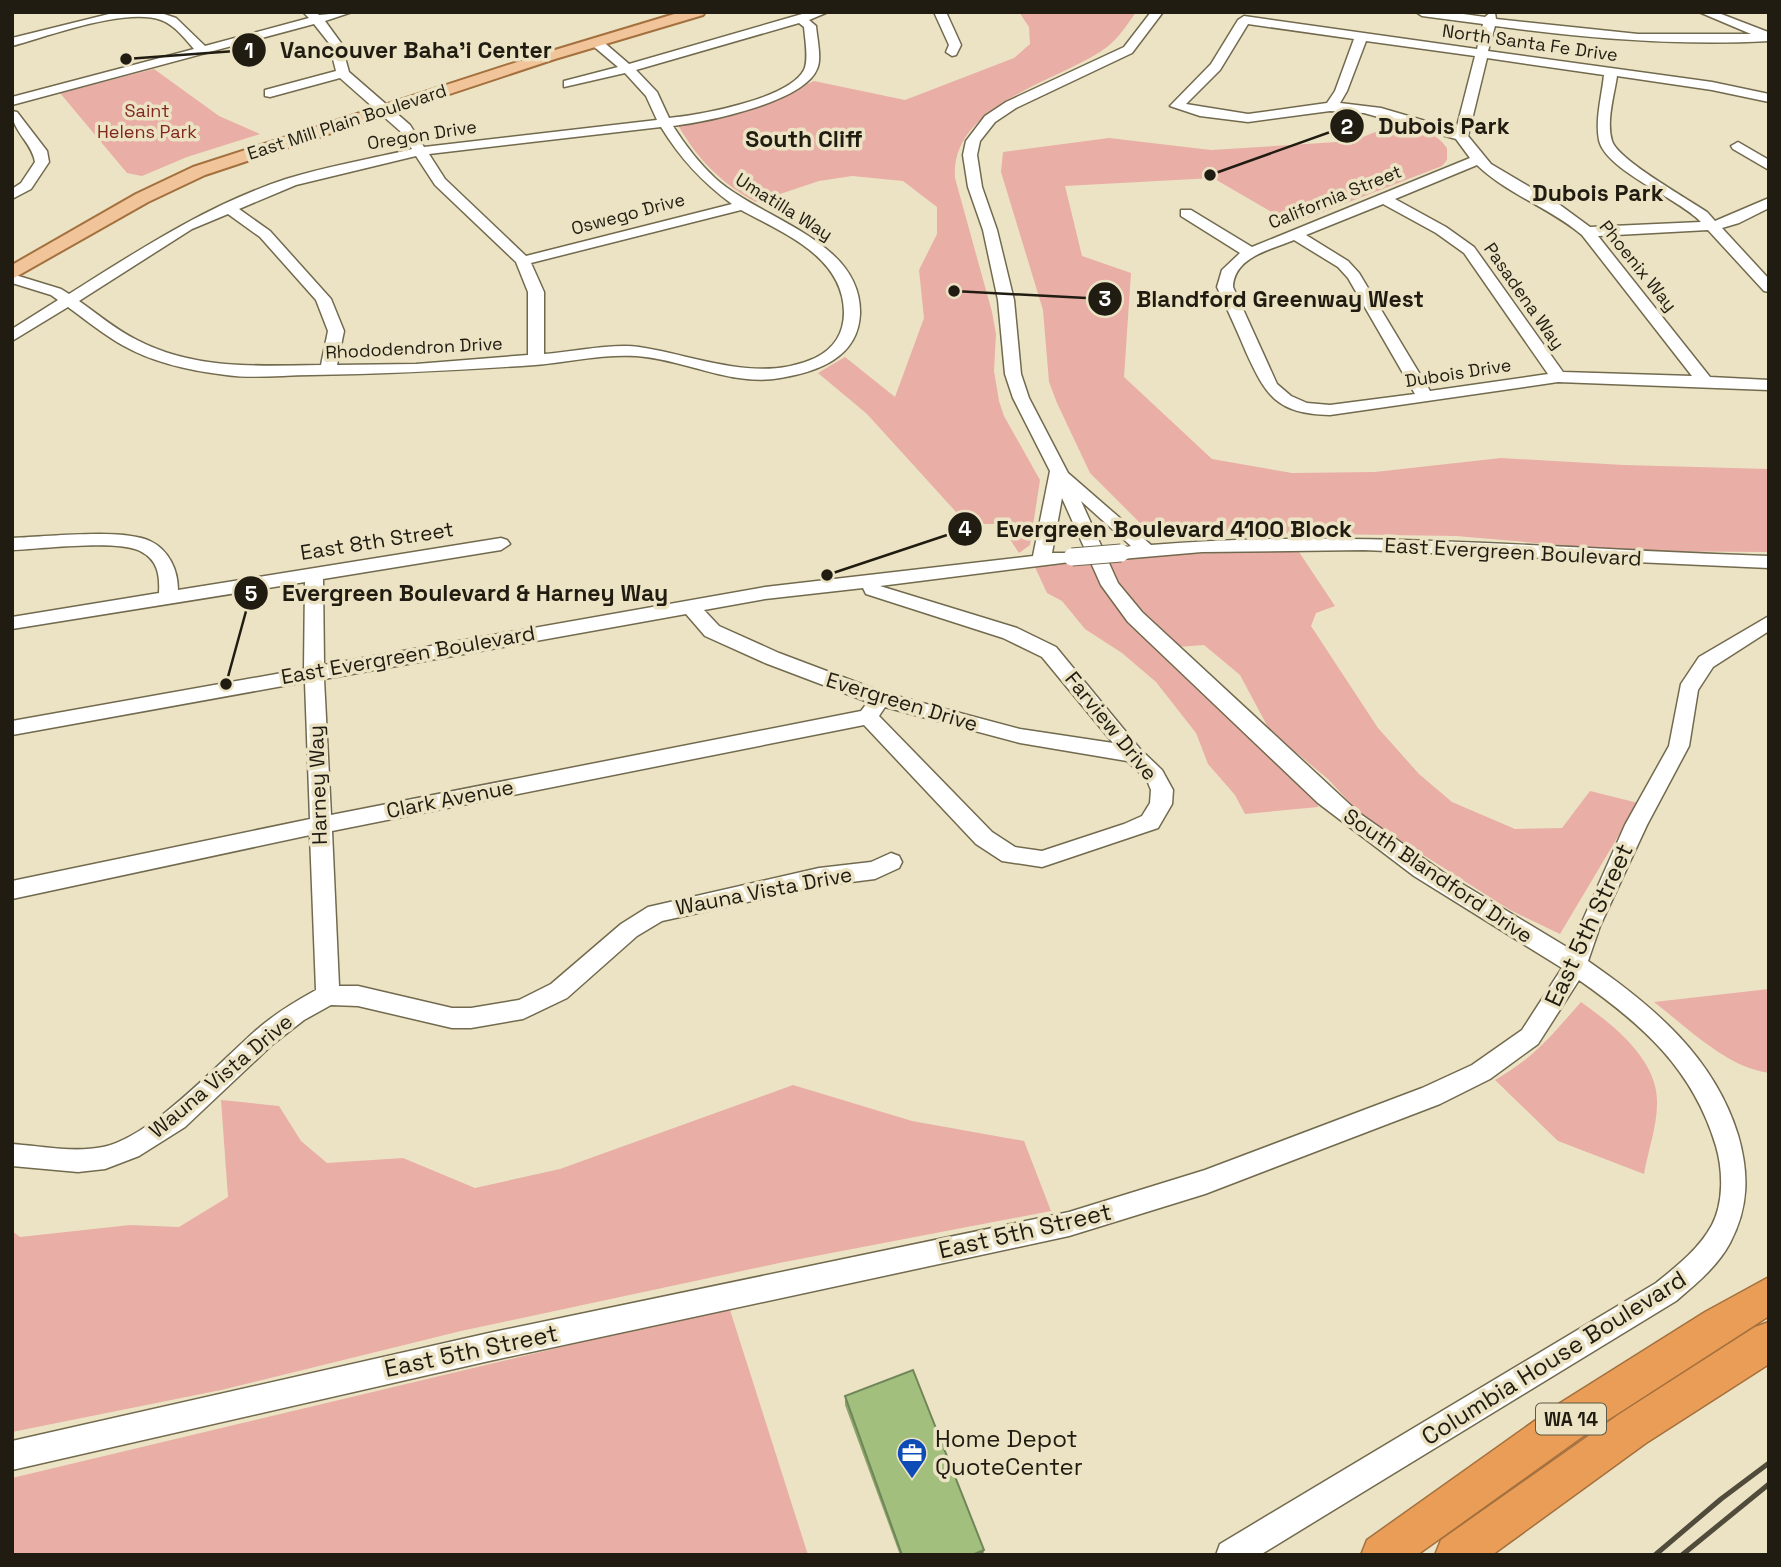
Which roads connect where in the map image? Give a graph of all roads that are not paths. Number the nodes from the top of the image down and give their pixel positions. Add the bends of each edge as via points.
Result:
1 (346, 12) edge
2 (672, 12) edge
3 (698, 12) edge
4 (822, 12) edge
5 (940, 12) edge
6 (1157, 12) edge
7 (1422, 12) edge
8 (1464, 12) edge
9 (1705, 12) edge
10 (312, 16) edge
11 (801, 19) junction
12 (1490, 19) junction
13 (1754, 31) junction
14 (1769, 35) edge
15 (1361, 37) junction
16 (12, 42) edge
17 (596, 42) junction
18 (202, 51) junction
19 (952, 52) dead end
20 (1480, 54) junction
21 (629, 69) junction
22 (1611, 72) junction
23 (343, 73) junction
24 (568, 84) dead end
25 (270, 93) dead end
26 (1769, 98) edge
27 (12, 101) edge
28 (379, 106) junction
29 (1331, 107) junction
30 (12, 115) edge
31 (665, 123) junction
32 (1461, 136) junction
33 (1738, 146) dead end
34 (422, 151) junction
35 (1476, 160) junction
36 (1769, 166) edge
37 (12, 195) edge
38 (1383, 198) junction
39 (1769, 202) edge
40 (743, 205) junction
41 (227, 207) junction
42 (1186, 214) dead end
43 (1711, 226) junction
44 (1587, 232) junction
45 (1295, 235) junction
46 (1251, 253) junction
47 (12, 260) edge
48 (523, 261) junction
49 (12, 275) edge
50 (1225, 287) joint
51 (1769, 288) edge
52 (69, 300) junction
53 (12, 336) edge
54 (834, 355) joint
55 (536, 360) junction
56 (328, 371) junction
57 (1558, 377) junction
58 (1706, 383) junction
59 (1769, 385) edge
60 (1425, 397) junction
61 (1059, 471) junction
62 (12, 544) edge
63 (501, 544) dead end
64 (1146, 550) junction
65 (1041, 561) junction
66 (1769, 562) edge
67 (314, 575) junction
68 (868, 580) junction
69 (168, 597) junction
70 (693, 605) junction
71 (1769, 622) edge
72 (12, 623) edge
73 (314, 672) junction
74 (874, 708) junction
75 (12, 728) edge
76 (1133, 754) junction
77 (320, 825) junction
78 (891, 862) dead end
79 (12, 890) edge
80 (1575, 966) junction
81 (328, 995) junction
82 (12, 1155) edge
83 (1769, 1295) edge
84 (1769, 1341) edge
85 (12, 1457) edge
86 (1231, 1555) edge
87 (1382, 1555) edge
88 (1456, 1555) edge

1 - 10 street
2 - 28 main road, East Mill Plain Boulevard
3 - 17 main road, East Mill Plain Boulevard
4 - 11 street
5 - 19 street via 955,45
6 - 61 street, South Blandford Drive via 1128,50 990,119 973,141 970,155 1006,300 1013,374
7 - 12 street
8 - 12 street
9 - 13 street
10 - 18 street
10 - 23 street via 335,43
11 - 21 street
11 - 31 street, Oregon Drive via 810,26 812,68 800,84 744,106
12 - 13 street via 1679,35
12 - 14 street via 1652,40
12 - 20 street
13 - 14 street
15 - 20 street, North Santa Fe Drive
15 - 29 street
15 - 29 street, North Santa Fe Drive via 1244,20 1222,62 1177,106 1249,118
16 - 18 street via 110,18 156,15 178,25
17 - 21 street, Umatilla Way
17 - 28 main road, East Mill Plain Boulevard
18 - 27 street
20 - 22 street, North Santa Fe Drive
20 - 32 street
21 - 24 street
21 - 31 street, Umatilla Way via 652,95
22 - 26 street, North Santa Fe Drive
22 - 43 street via 1606,144 1622,162 1688,205
23 - 25 street
23 - 28 street
28 - 34 street via 405,128
28 - 47 main road, East Mill Plain Boulevard via 160,177
28 - 49 main road, East Mill Plain Boulevard via 171,183
29 - 32 street via 1395,115
30 - 37 street via 40,151 42,162 26,186
31 - 34 street, Oregon Drive
31 - 40 street, Umatilla Way via 695,166
32 - 35 street, Phoenix Way
33 - 36 street
34 - 41 street, Oregon Drive via 291,182
34 - 48 street via 440,182
35 - 38 street, California Street
35 - 44 street, Phoenix Way via 1565,213
38 - 45 street, California Street
38 - 57 street, Pasadena Way via 1469,250
39 - 43 street
40 - 48 street, Oswego Drive
40 - 54 street, Umatilla Way via 809,242 842,272 851,294 852,316 848,335
41 - 52 street, Oregon Drive via 148,248
41 - 56 street via 265,234 323,299 336,331
42 - 46 street
43 - 44 street
43 - 51 street
44 - 58 street, Phoenix Way
45 - 46 street, California Street
45 - 60 street via 1343,264 1353,276
46 - 50 street, California Street via 1230,267
48 - 55 street via 536,292
49 - 52 street, Rhododendron Drive
50 - 60 street, Dubois Drive via 1270,386 1294,405 1340,410
52 - 53 street, Oregon Drive
52 - 56 street, Rhododendron Drive via 130,343 174,361 228,371
54 - 55 street, Rhododendron Drive via 808,368 777,374 740,373 636,351
55 - 56 street, Rhododendron Drive
57 - 58 street, Dubois Drive
57 - 60 street, Dubois Drive
58 - 59 street, Dubois Drive
61 - 64 street
61 - 65 street
61 - 80 street, South Blandford Drive via 1110,585 1135,617 1367,831
62 - 69 street via 107,540 144,545 160,558 169,574
63 - 67 street, East 8th Street
64 - 65 street, East Evergreen Boulevard, bridge
64 - 66 street, East Evergreen Boulevard via 1438,546
65 - 68 street, East Evergreen Boulevard
67 - 69 street, East 8th Street
67 - 73 street, Harney Way
68 - 70 street, East Evergreen Boulevard
68 - 76 street, Farview Drive via 873,590 1010,633 1049,652
69 - 72 street, East 8th Street
70 - 73 street, East Evergreen Boulevard
70 - 74 street, Evergreen Drive via 712,631
71 - 80 street, East 5th Street via 1706,662 1688,689 1679,746 1636,825
73 - 75 street, East Evergreen Boulevard
73 - 77 street, Harney Way
74 - 76 street, Evergreen Drive
74 - 76 street, Farview Drive via 984,838 1027,859 1042,859 1150,822 1161,804 1162,790 1155,775
74 - 77 street, Clark Avenue
77 - 79 street, Clark Avenue
77 - 81 street, Harney Way
78 - 81 street, Wauna Vista Drive via 875,870 819,877 656,912 559,991 523,1009 452,1018 358,996
80 - 85 street, East 5th Street via 1530,1037 1481,1072 1373,1120 1114,1212 476,1350
80 - 86 street, Columbia House Boulevard via 1667,1038 1705,1084 1720,1112 1733,1164 1731,1211 1723,1232 1702,1261 1666,1292
81 - 82 street, Wauna Vista Drive via 286,1021 176,1119 130,1148 105,1158 78,1161
83 - 87 highway, WA 14 via 1481,1479
84 - 88 highway, WA 14 via 1632,1429

